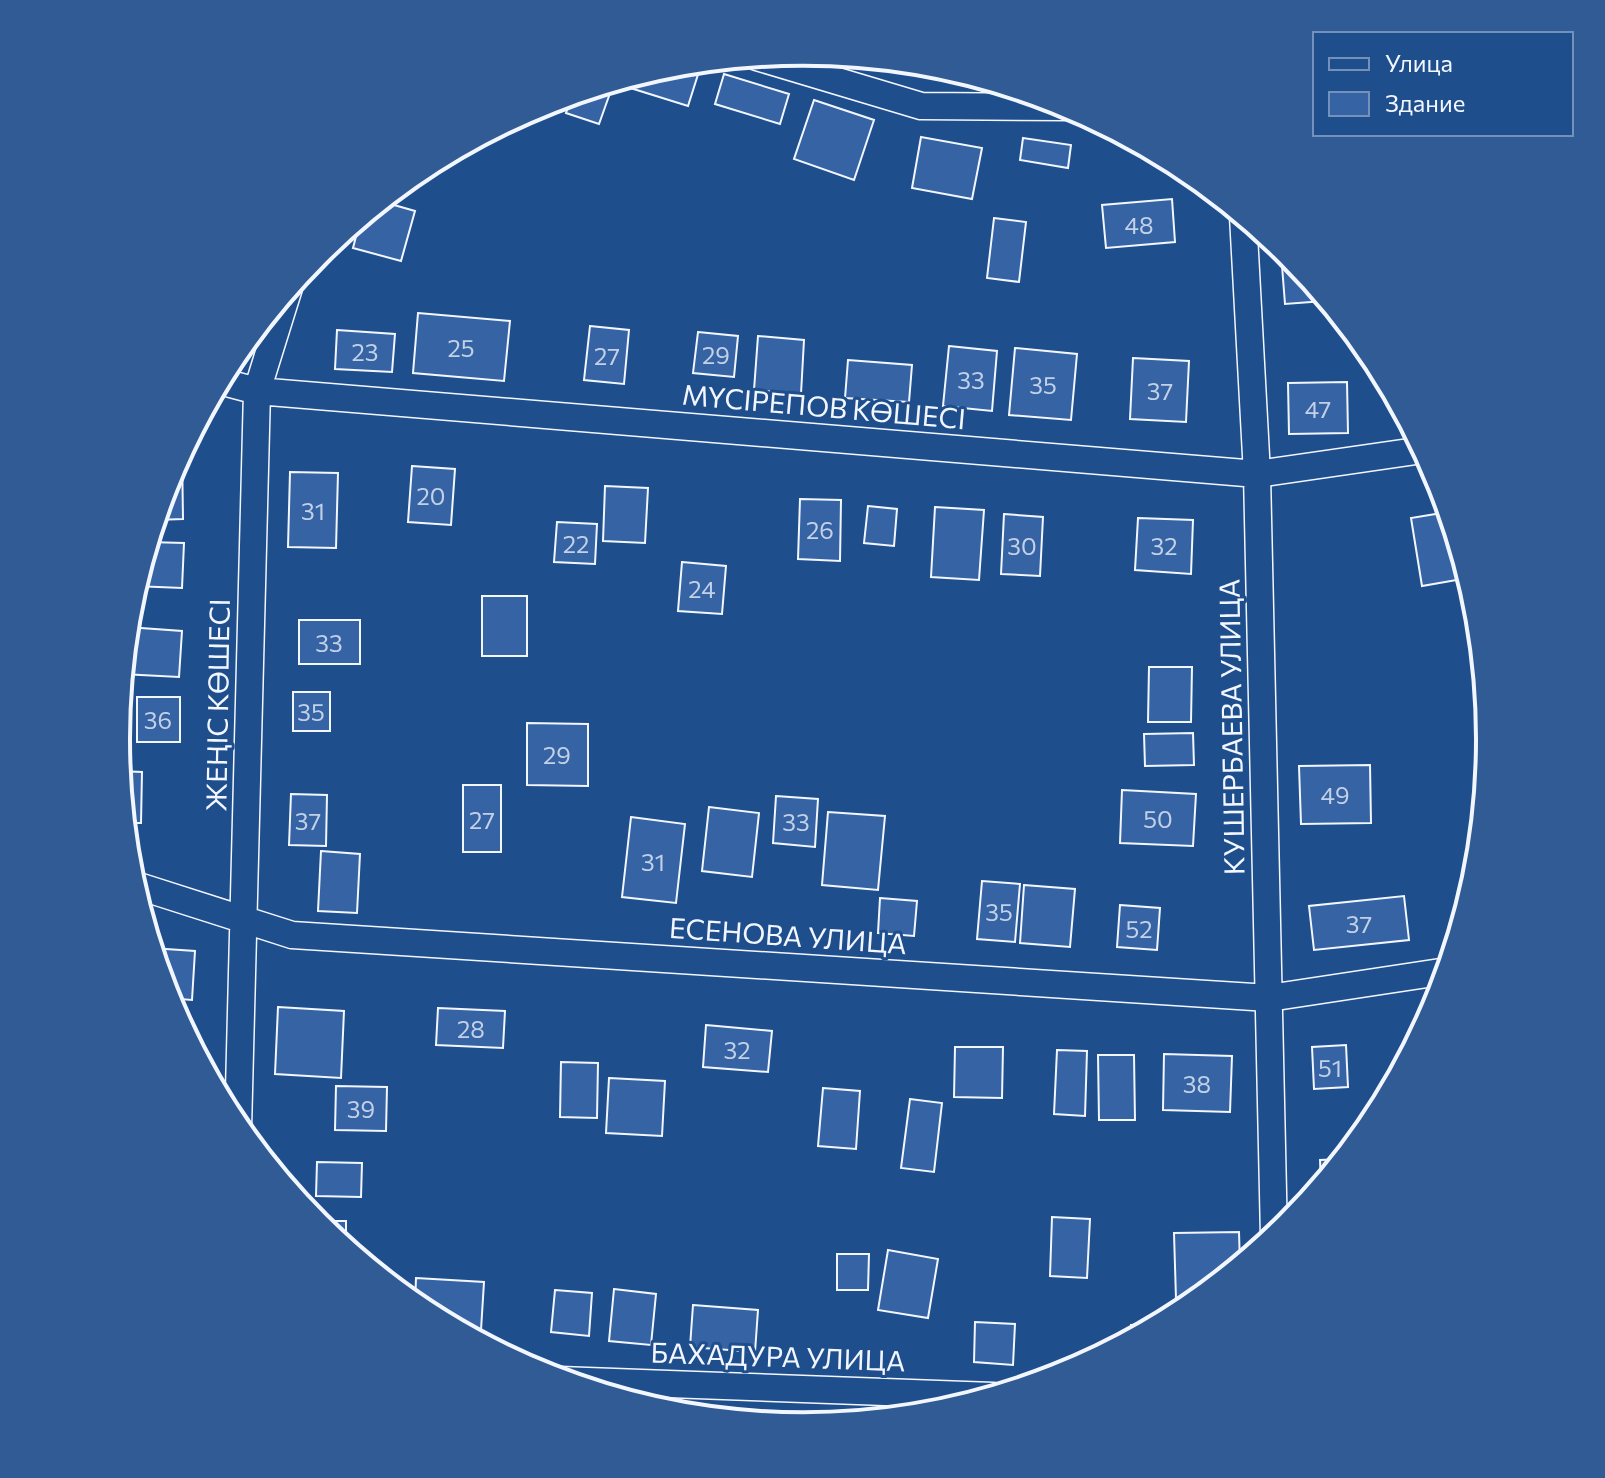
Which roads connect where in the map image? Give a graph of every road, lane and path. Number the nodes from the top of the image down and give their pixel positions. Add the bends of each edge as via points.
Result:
1 (788, 66) edge
2 (1032, 107) edge
3 (1244, 231) edge
4 (281, 315) edge
5 (231, 384) edge
6 (257, 391) junction
7 (1411, 452) edge
8 (1257, 474) junction
9 (146, 888) edge
10 (244, 918) junction
11 (1433, 973) edge
12 (1269, 998) junction
13 (239, 1106) edge
14 (1274, 1219) edge
15 (616, 1385) edge
16 (916, 1402) edge

1 - 2 street via 921,106
3 - 8 street, КУШЕРБАЕВА УЛИЦА
4 - 6 street, ЖЕҢІС КӨШЕСІ
5 - 6 street, МҮСІРЕПОВ КӨШЕСІ
6 - 8 street, МҮСІРЕПОВ КӨШЕСІ
6 - 10 street, ЖЕҢІС КӨШЕСІ
7 - 8 street, МҮСІРЕПОВ КӨШЕСІ
8 - 12 street, КУШЕРБАЕВА УЛИЦА
9 - 10 street, ЕСЕНОВА УЛИЦА
10 - 12 street, ЕСЕНОВА УЛИЦА via 292,935
10 - 13 street, ЖЕҢІС КӨШЕСІ
11 - 12 street, ЕСЕНОВА УЛИЦА
12 - 14 street, КУШЕРБАЕВА УЛИЦА
15 - 16 street, БАХАДУРА УЛИЦА

